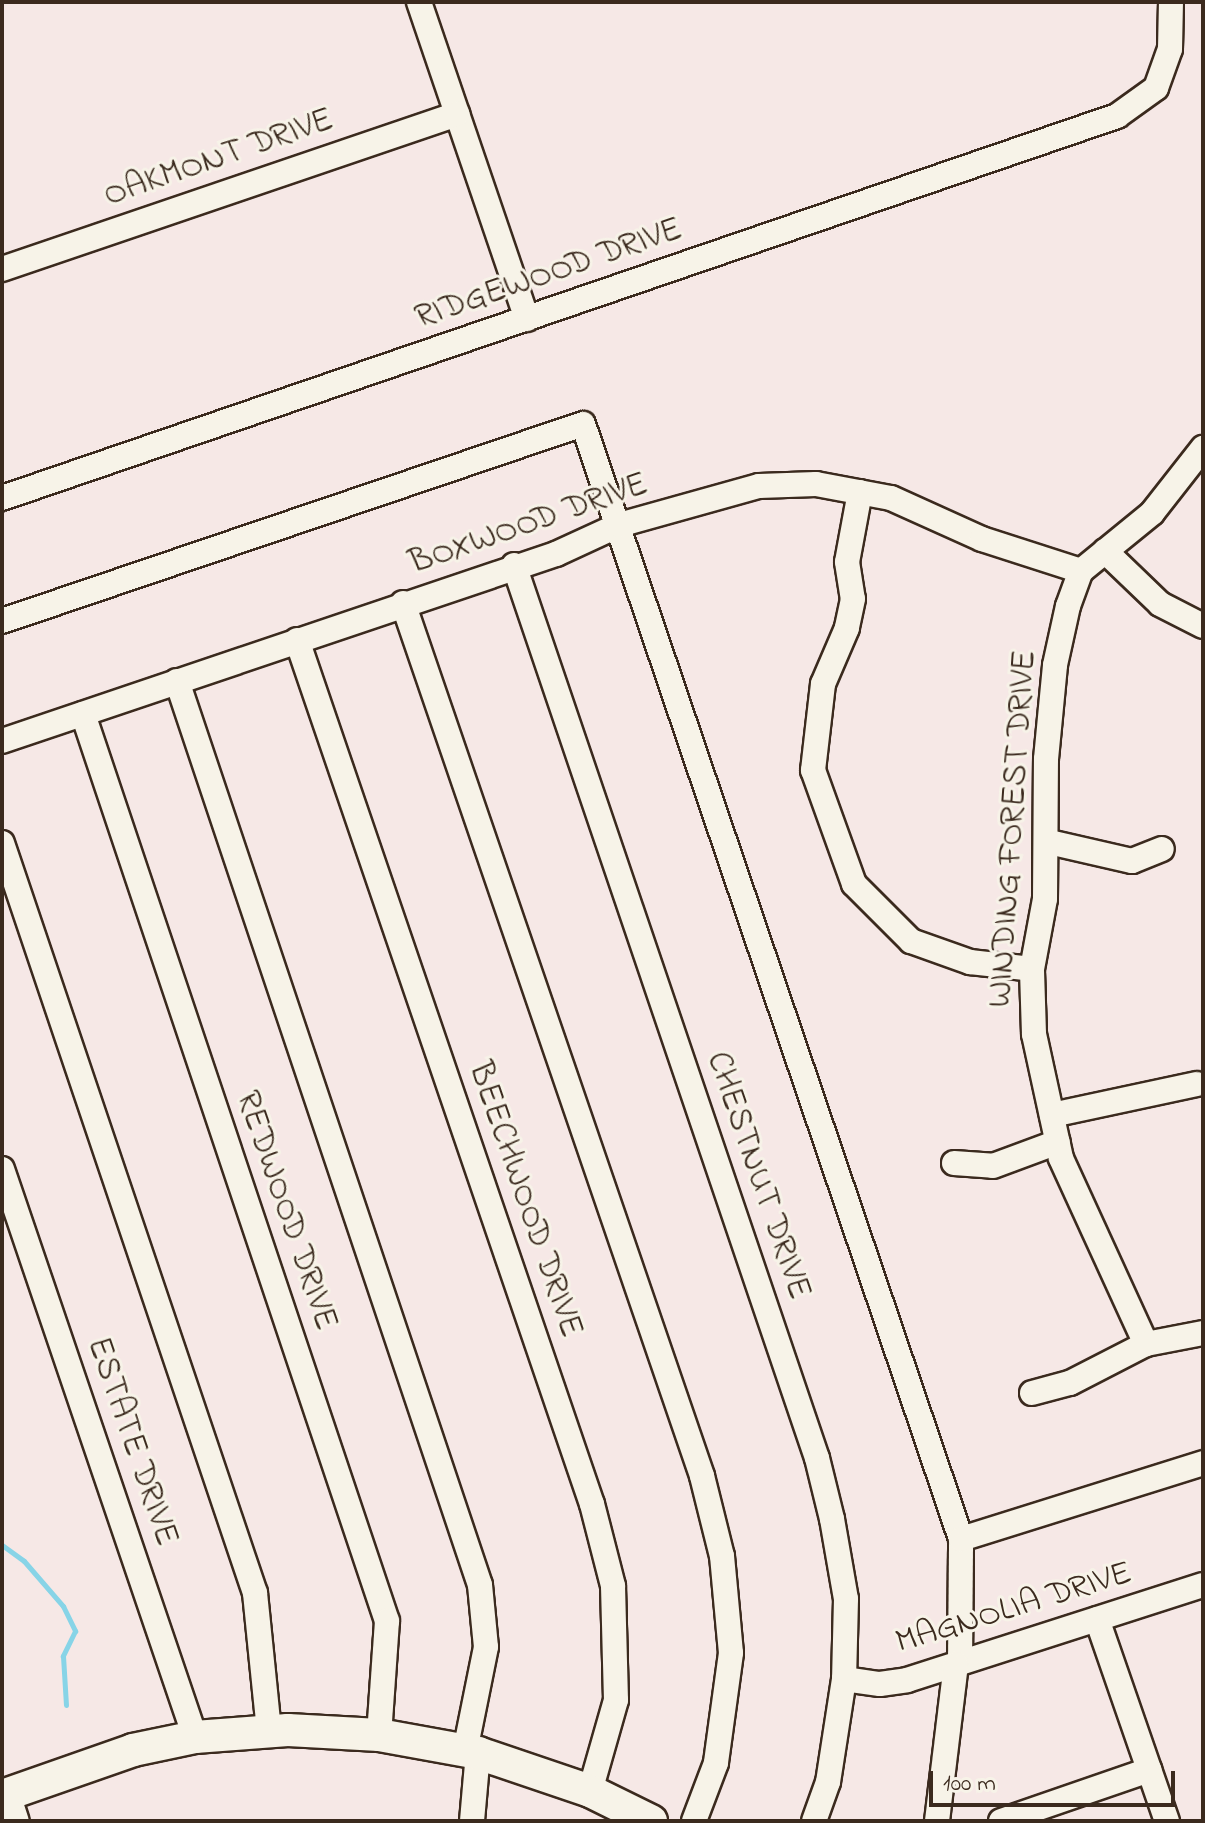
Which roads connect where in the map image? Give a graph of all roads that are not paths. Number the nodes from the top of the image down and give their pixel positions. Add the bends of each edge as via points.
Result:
1 (419, 2) edge
2 (1171, 2) edge
3 (457, 114) junction
4 (2, 269) edge
5 (527, 319) junction
6 (1203, 448) edge
7 (860, 492) junction
8 (2, 498) edge
9 (615, 527) junction
10 (1105, 551) junction
11 (514, 565) junction
12 (1081, 571) junction
13 (403, 603) junction
14 (2, 621) edge
15 (1203, 626) edge
16 (297, 640) junction
17 (177, 681) junction
18 (83, 714) junction
19 (2, 741) edge
20 (1049, 842) junction
21 (2, 843) edge
22 (1162, 849) dead end
23 (1032, 969) junction
24 (1197, 1084) dead end
25 (1052, 1115) junction
26 (1058, 1142) junction
27 (954, 1163) dead end
28 (2, 1169) edge
29 (1203, 1333) edge
30 (1146, 1344) junction
31 (1032, 1393) dead end
32 (1203, 1463) edge
33 (961, 1539) junction
34 (1203, 1585) edge
35 (1097, 1619) junction
36 (958, 1664) junction
37 (844, 1679) junction
38 (269, 1731) junction
39 (379, 1735) junction
40 (195, 1737) junction
41 (471, 1752) junction
42 (1149, 1770) junction
43 (590, 1791) junction
44 (9, 1804) edge
45 (472, 1821) edge
46 (651, 1821) edge
47 (694, 1821) edge
48 (814, 1821) edge
49 (937, 1821) edge
50 (1001, 1821) edge
51 (1167, 1821) edge

1 - 3 street
2 - 5 street, RIDGEWOOD DRIVE via 1170,49 1156,88 1117,116
3 - 4 street, OAKMONT DRIVE
3 - 5 street
5 - 8 street, RIDGEWOOD DRIVE
6 - 10 street via 1152,513
7 - 9 street, BOXWOOD DRIVE via 816,484 759,486
7 - 12 street, BOXWOOD DRIVE via 891,498 982,539
7 - 23 street via 847,562 853,599 823,684 813,770 854,884 911,941 970,962
9 - 11 street, BOXWOOD DRIVE via 556,554
9 - 14 street via 583,424
9 - 33 street
10 - 12 street
10 - 15 street via 1160,604
11 - 13 street, BOXWOOD DRIVE
11 - 37 street, CHESTNUT DRIVE via 817,1458 846,1599
12 - 20 street, WINDING FOREST DRIVE via 1055,665 1046,759
13 - 16 street, BOXWOOD DRIVE
13 - 47 street via 702,1476 722,1556 731,1653 716,1763
16 - 17 street, BOXWOOD DRIVE
16 - 43 street, BEECHWOOD DRIVE via 592,1504 613,1586 616,1700
17 - 18 street, BOXWOOD DRIVE
17 - 41 street via 480,1585 486,1647
18 - 19 street, BOXWOOD DRIVE
18 - 39 street, REDWOOD DRIVE via 387,1621
20 - 22 street via 1132,861
20 - 23 street, WINDING FOREST DRIVE
21 - 38 street via 255,1593
23 - 25 street, WINDING FOREST DRIVE via 1034,1034
24 - 25 street
25 - 26 street, WINDING FOREST DRIVE
26 - 27 street via 993,1166
26 - 30 street, WINDING FOREST DRIVE
28 - 40 street, ESTATE DRIVE
29 - 30 street
30 - 31 street via 1070,1383
32 - 33 street
33 - 36 street
34 - 35 street, MAGNOLIA DRIVE
35 - 36 street, MAGNOLIA DRIVE
35 - 42 street
36 - 37 street, MAGNOLIA DRIVE via 880,1684
36 - 49 street
37 - 48 street, CHESTNUT DRIVE via 828,1782
38 - 39 main road
38 - 40 main road
39 - 41 main road
40 - 44 main road via 133,1750
41 - 43 main road
41 - 45 street
42 - 50 street
42 - 51 street
43 - 46 main road

